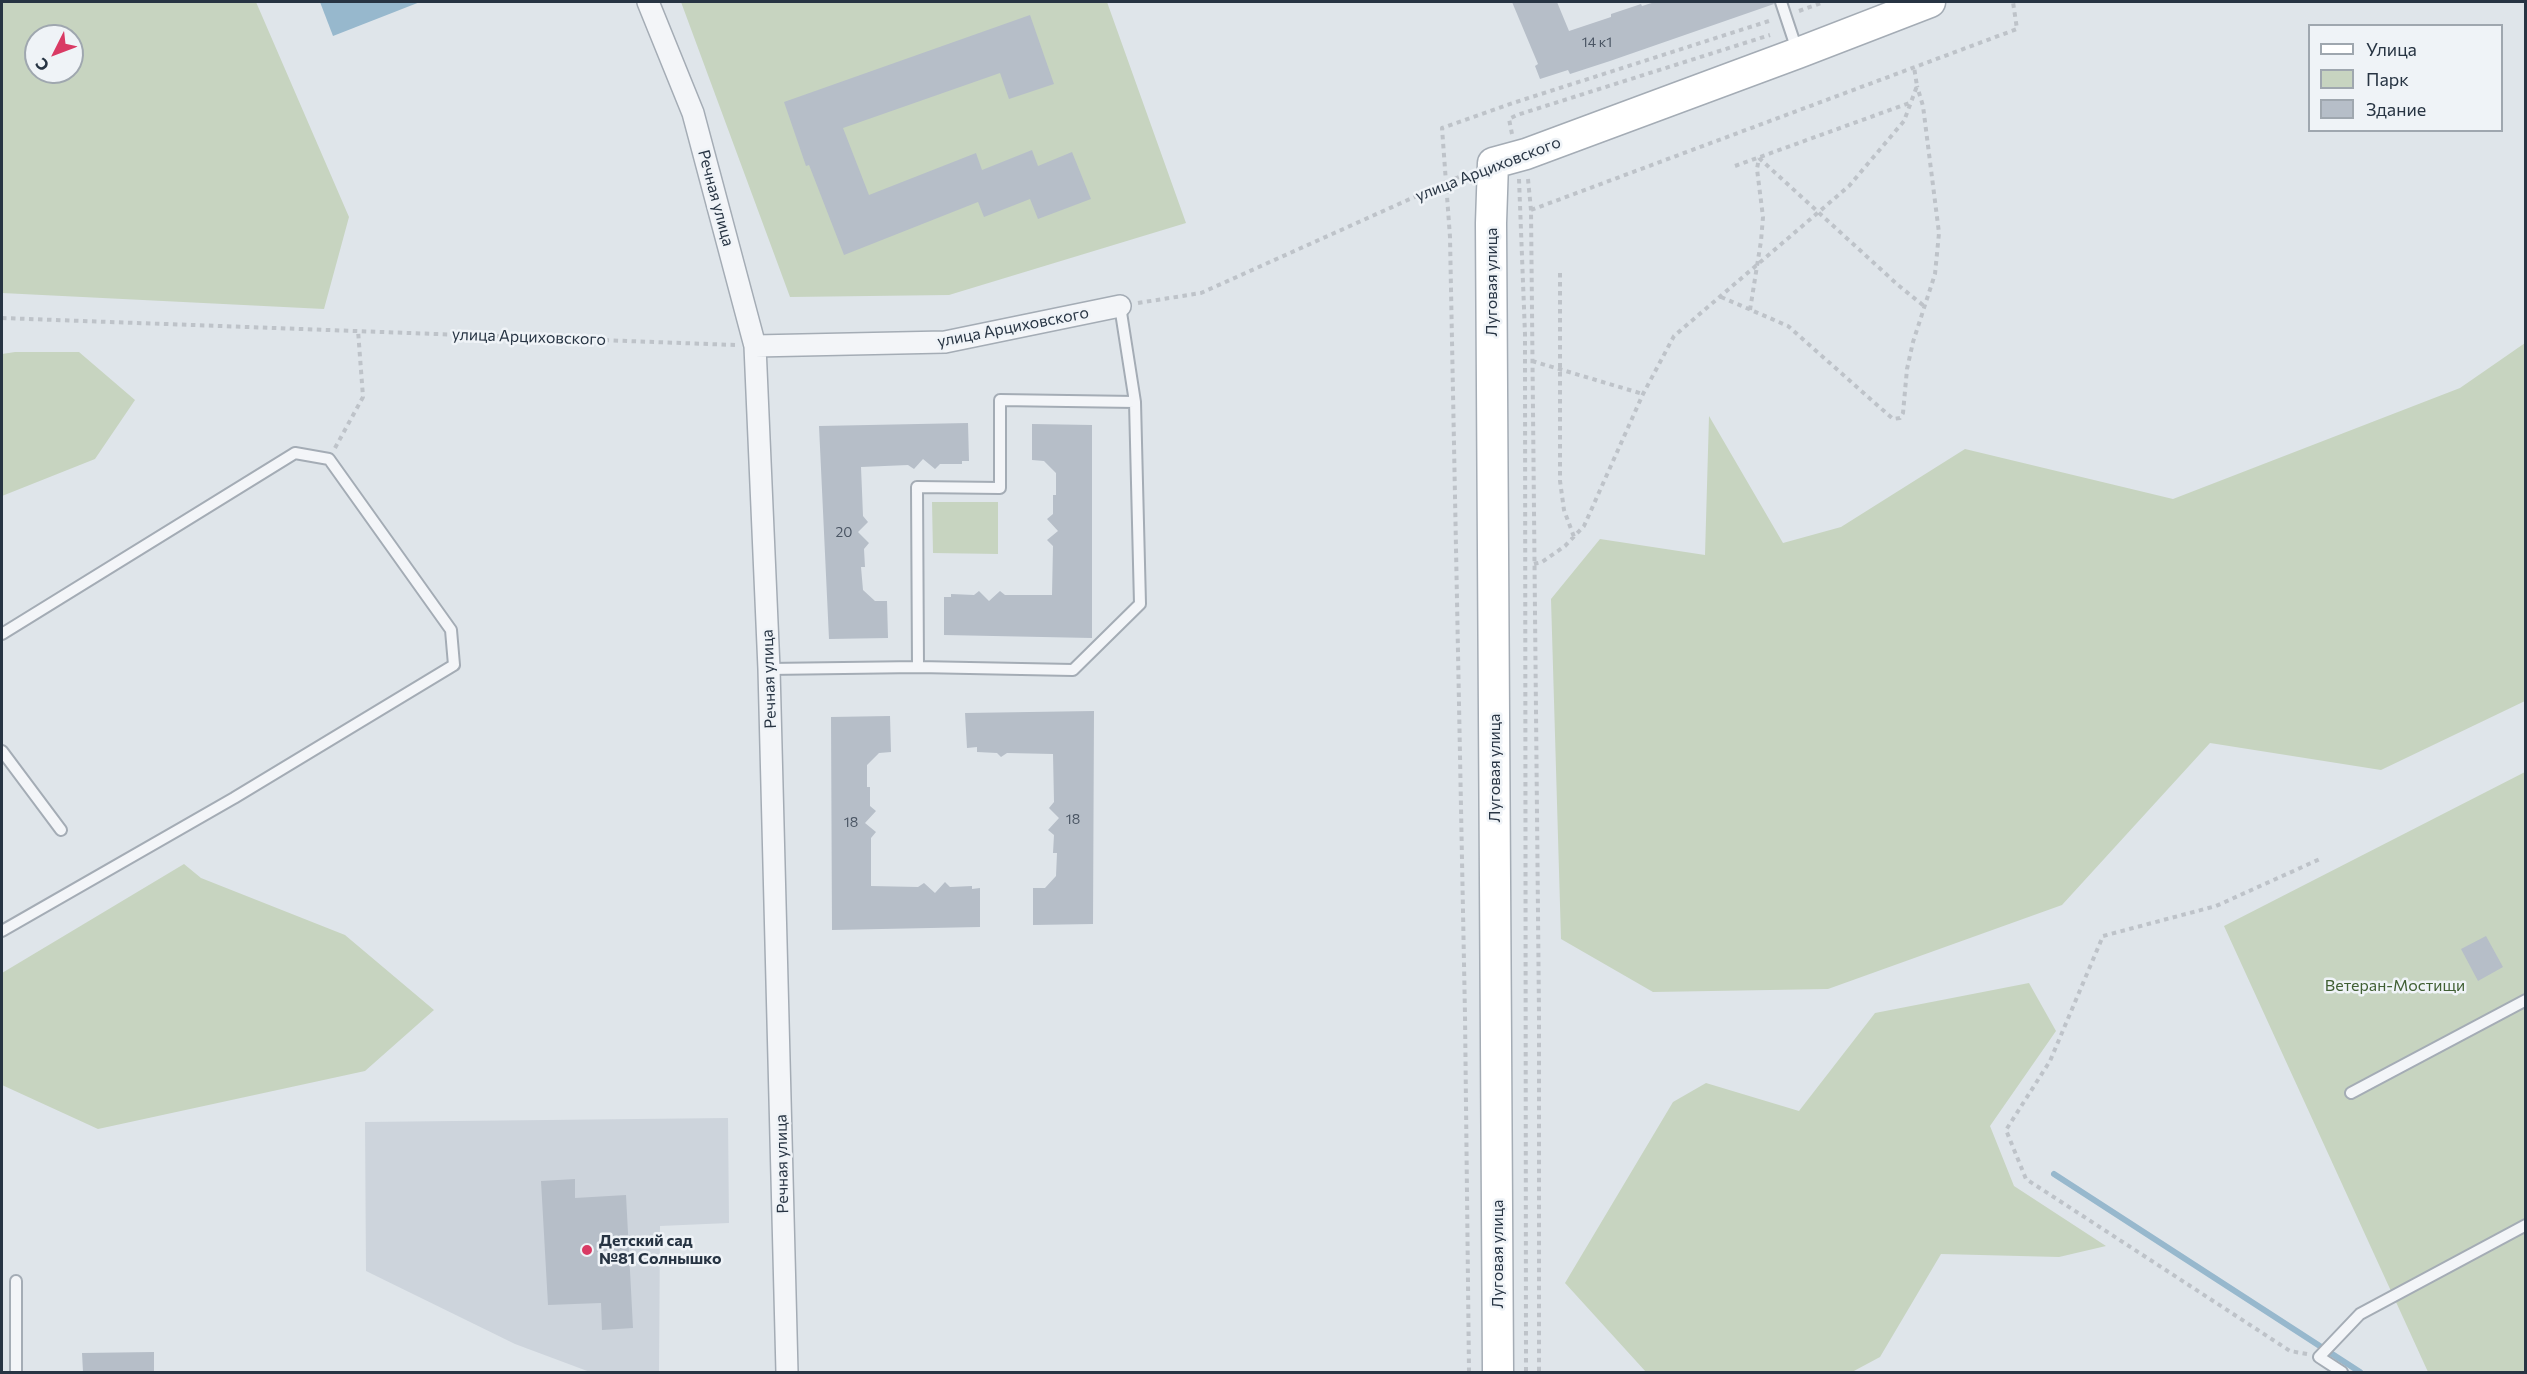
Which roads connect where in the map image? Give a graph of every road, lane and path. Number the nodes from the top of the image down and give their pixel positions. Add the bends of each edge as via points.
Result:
1 (648, 2) edge
2 (1781, 2) edge
3 (1930, 2) edge
4 (2013, 2) edge
5 (1794, 41) junction
6 (1914, 67) junction
7 (1917, 86) junction
8 (1912, 101) junction
9 (1512, 158) junction
10 (1759, 158) junction
11 (1735, 166) dead end
12 (1531, 210) junction
13 (1821, 213) junction
14 (1758, 266) junction
15 (1560, 273) dead end
16 (1721, 297) junction
17 (1120, 306) junction
18 (1924, 306) junction
19 (1750, 310) junction
20 (2, 318) edge
21 (358, 330) junction
22 (755, 346) junction
23 (1532, 361) junction
24 (1559, 369) junction
25 (1643, 394) junction
26 (1135, 402) junction
27 (329, 459) junction
28 (1574, 537) junction
29 (1534, 564) junction
30 (2, 634) edge
31 (918, 667) junction
32 (769, 669) junction
33 (2, 751) edge
34 (61, 830) dead end
35 (2320, 859) dead end
36 (2, 931) edge
37 (2526, 1000) edge
38 (2351, 1093) dead end
39 (2526, 1225) edge
40 (16, 1281) dead end
41 (2319, 1357) junction
42 (16, 1372) edge
43 (787, 1372) edge
44 (1498, 1372) edge
45 (1526, 1372) edge
46 (1539, 1372) edge
47 (2342, 1372) edge

1 - 22 street, Речная улица via 693,113
2 - 5 lane
3 - 5 street, улица Арциховского
4 - 6 path via 2017,29
5 - 9 street, улица Арциховского
5 - 9 path via 1509,118
6 - 7 path
6 - 12 path
7 - 8 path
7 - 18 path via 1939,234 1935,274
8 - 10 path
8 - 13 path via 1899,129
9 - 12 path
9 - 17 path, улица Арциховского via 1446,181 1201,293
9 - 44 street, Луговая улица via 1491,223
9 - 45 path via 1522,213 1525,334
10 - 11 path
10 - 13 path
10 - 14 path via 1763,217
12 - 23 path
13 - 14 path
13 - 18 path
14 - 16 path
14 - 19 path
15 - 24 path
16 - 19 path
16 - 25 path via 1674,336
17 - 22 street, улица Арциховского via 945,342
17 - 26 lane
18 - 19 path via 1911,351 1904,413 1896,420 1788,326
20 - 21 path, улица Арциховского
21 - 22 path, улица Арциховского
21 - 27 path via 363,397
22 - 32 street, Речная улица
23 - 24 path
23 - 29 path
24 - 25 path
24 - 28 path via 1560,481 1564,510
25 - 28 path via 1594,508
26 - 31 lane via 1140,604 1073,670
26 - 31 lane via 1000,400 1000,488 917,488
27 - 30 lane via 295,453
27 - 36 lane via 451,630 454,665 234,798
28 - 29 path via 1549,558
29 - 46 path
31 - 32 lane
32 - 43 street, Речная улица
33 - 34 lane
35 - 41 path via 2216,906 2103,936 2050,1061 2006,1130 2026,1179 2290,1351
37 - 38 lane
39 - 41 lane via 2360,1314
40 - 42 lane
41 - 47 lane

